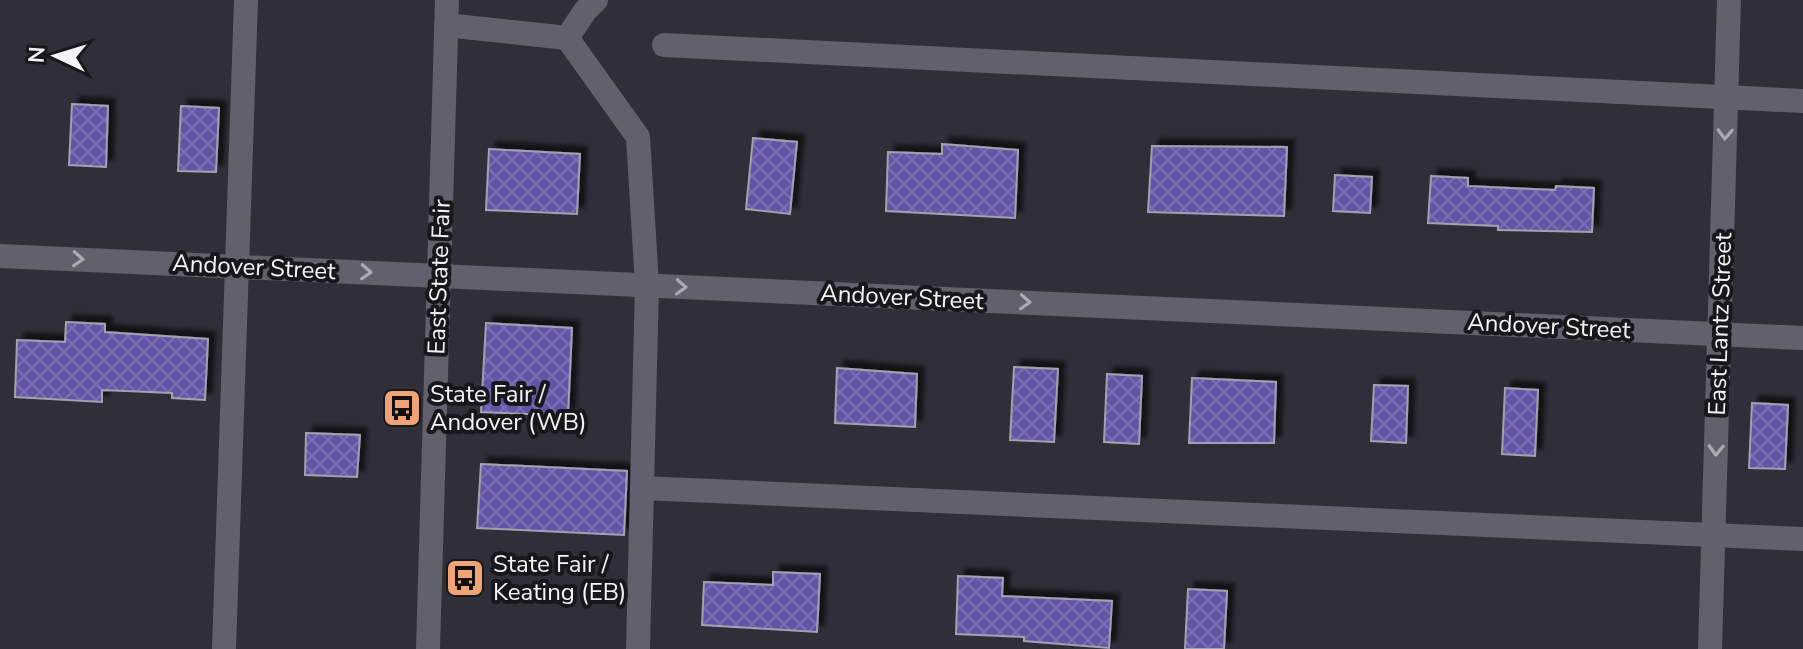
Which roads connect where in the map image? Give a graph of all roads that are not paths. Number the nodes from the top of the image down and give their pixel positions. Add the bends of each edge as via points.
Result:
1 (246, 0) edge
2 (447, 0) edge
3 (596, 0) edge
4 (1729, 0) edge
5 (446, 25) junction
6 (567, 38) junction
7 (664, 45) dead end
8 (1726, 98) junction
9 (1803, 101) edge
10 (0, 256) edge
11 (238, 267) junction
12 (439, 276) junction
13 (647, 285) junction
14 (1719, 334) junction
15 (1803, 338) edge
16 (642, 488) junction
17 (1714, 533) junction
18 (1803, 539) edge
19 (224, 649) edge
20 (428, 649) edge
21 (638, 649) edge
22 (1710, 649) edge

1 - 11 street
2 - 5 street, East State Fair
3 - 6 street
4 - 8 street, East Lantz Street
5 - 6 street
5 - 12 street, East State Fair
6 - 13 street via 638,137
7 - 8 street
8 - 9 street
8 -> 14 street, East Lantz Street
10 -> 11 street, Andover Street
11 -> 12 street, Andover Street
11 - 19 street
12 - 13 street, Andover Street
12 - 20 street, East State Fair
13 -> 14 street, Andover Street
13 - 16 street
14 - 15 street, Andover Street
14 -> 17 street, East Lantz Street
16 - 17 street
16 - 21 street
17 - 18 street
17 - 22 street, East Lantz Street

